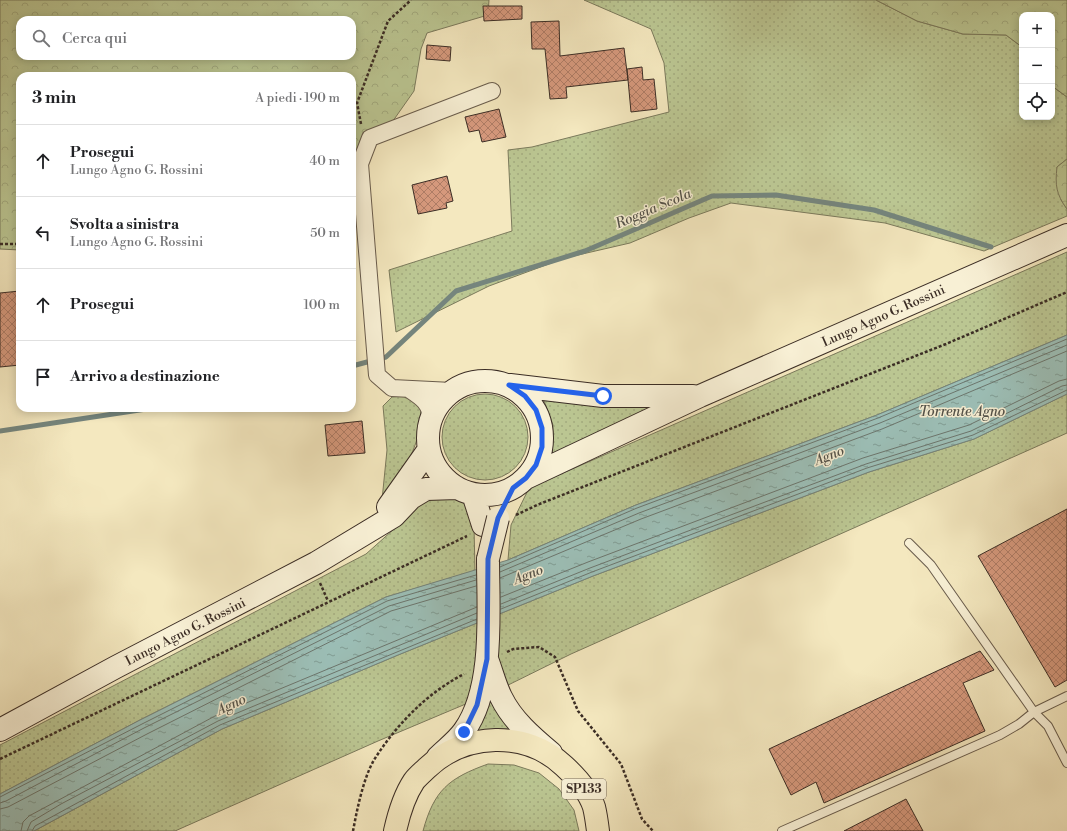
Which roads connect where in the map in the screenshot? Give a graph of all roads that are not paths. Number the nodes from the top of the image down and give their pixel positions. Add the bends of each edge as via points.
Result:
1 (492, 91) dead end
2 (1067, 235) edge
3 (509, 385) junction
4 (410, 390) junction
5 (452, 391) junction
6 (700, 396) junction
7 (431, 419) junction
8 (429, 449) junction
9 (519, 483) junction
10 (465, 491) junction
11 (492, 523) junction
12 (370, 531) junction
13 (909, 543) dead end
14 (495, 657) junction
15 (1067, 696) edge
16 (1034, 712) junction
17 (0, 730) edge
18 (553, 756) junction
19 (437, 758) junction
20 (1067, 762) edge
21 (395, 831) edge
22 (598, 831) edge
23 (782, 831) edge

1 - 4 street via 370,138 360,164 377,375 392,388
2 - 6 main road, Lungo Agno G. Rossini
3 - 5 main road, Lungo Agno G. Rossini via 490,380 470,382
3 - 6 main road, Lungo Agno G. Rossini via 603,396
3 - 9 main road, Lungo Agno G. Rossini via 525,396 536,410 542,428 542,447 536,465
4 - 5 street
4 - 7 street via 424,399 430,409
5 - 7 main road, Lungo Agno G. Rossini via 438,405
6 - 9 main road, Lungo Agno G. Rossini
7 - 8 main road, Lungo Agno G. Rossini
8 - 10 main road, Lungo Agno G. Rossini via 434,464 444,477
8 - 12 main road, Lungo Agno G. Rossini
9 - 10 main road, Lungo Agno G. Rossini via 500,493 486,495
9 - 11 main road
10 - 11 main road
10 - 12 main road, Lungo Agno G. Rossini via 426,489 412,498 394,516
11 - 14 main road, bridge via 488,559
12 - 17 main road, Lungo Agno G. Rossini via 316,563
13 - 16 lane via 931,565
14 - 18 main road via 501,697 522,728
14 - 19 main road via 464,732
15 - 16 lane
16 - 20 lane via 1048,726
16 - 23 lane via 1000,736
18 - 19 main road, SP133 via 525,743 495,739 464,744
18 - 22 main road, SP133 via 577,778 594,806
19 - 21 main road, SP133 via 415,780 400,807

